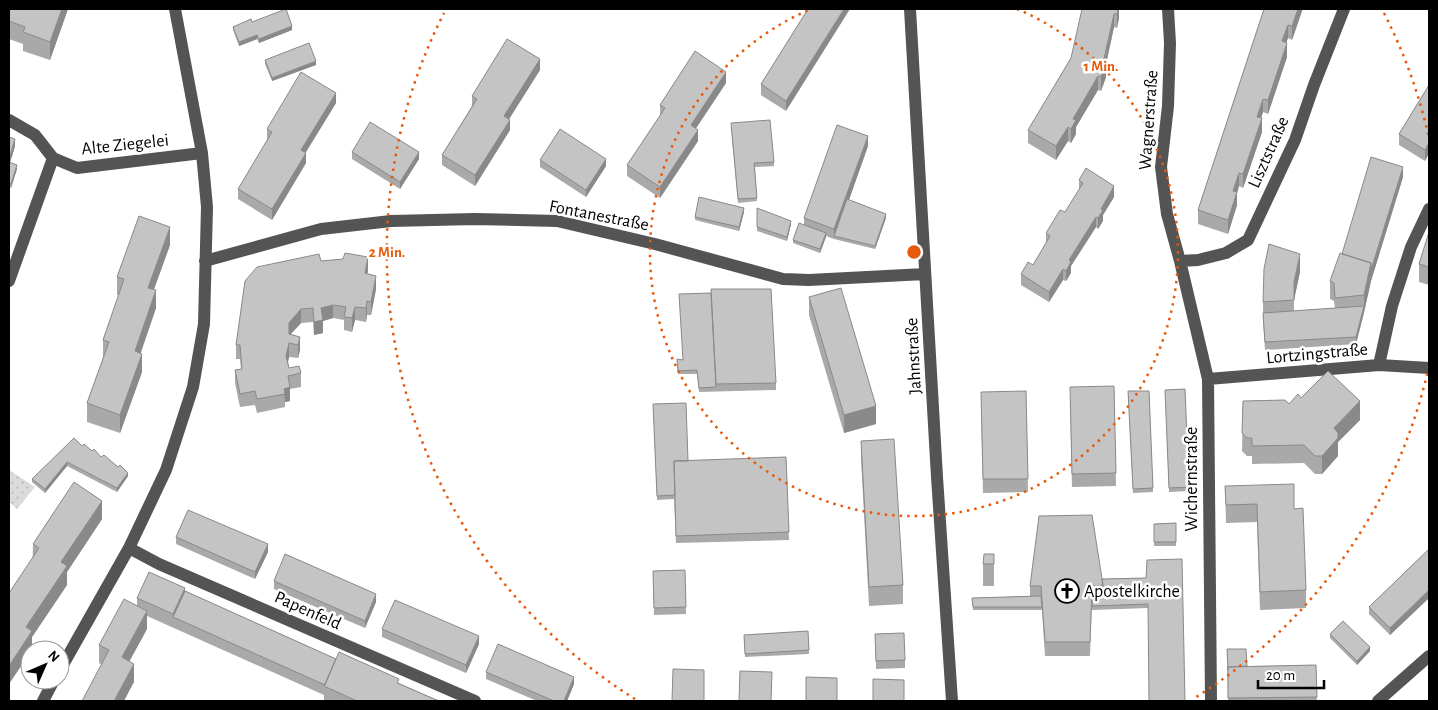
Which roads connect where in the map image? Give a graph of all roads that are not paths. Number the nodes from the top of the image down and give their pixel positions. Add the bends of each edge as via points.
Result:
1 (175, 9) edge
2 (910, 9) edge
3 (1168, 9) edge
4 (1344, 9) edge
5 (9, 120) edge
6 (202, 153) junction
7 (53, 158) junction
8 (1429, 209) edge
9 (1180, 260) junction
10 (205, 261) junction
11 (925, 274) junction
12 (9, 281) edge
13 (1379, 365) junction
14 (1429, 368) edge
15 (1208, 379) junction
16 (129, 548) junction
17 (70, 652) edge
18 (1429, 656) edge
19 (475, 701) edge
20 (952, 701) edge
21 (1211, 701) edge
22 (1378, 701) edge

1 - 6 street
2 - 11 street, Jahnstraße
3 - 9 street, Wagnerstraße via 1168,106 1161,167 1167,214
4 - 9 street, Lisztstraße via 1295,140 1248,240 1226,253 1198,260
5 - 7 street, Alte Ziegelei via 35,136
6 - 7 street, Alte Ziegelei via 77,168
6 - 10 street via 207,207
7 - 12 street
8 - 13 street via 1411,248 1392,306
9 - 15 street, Wichernstraße
10 - 11 street, Fontanestraße via 322,229 391,221 474,219 557,222 783,278 809,280
10 - 16 street via 204,324 193,387 166,470
11 - 20 street, Jahnstraße
13 - 14 street, Lortzingstraße
13 - 15 street, Lortzingstraße
15 - 21 street, Wichernstraße
16 - 17 street
16 - 19 street, Papenfeld via 168,568
18 - 22 street

